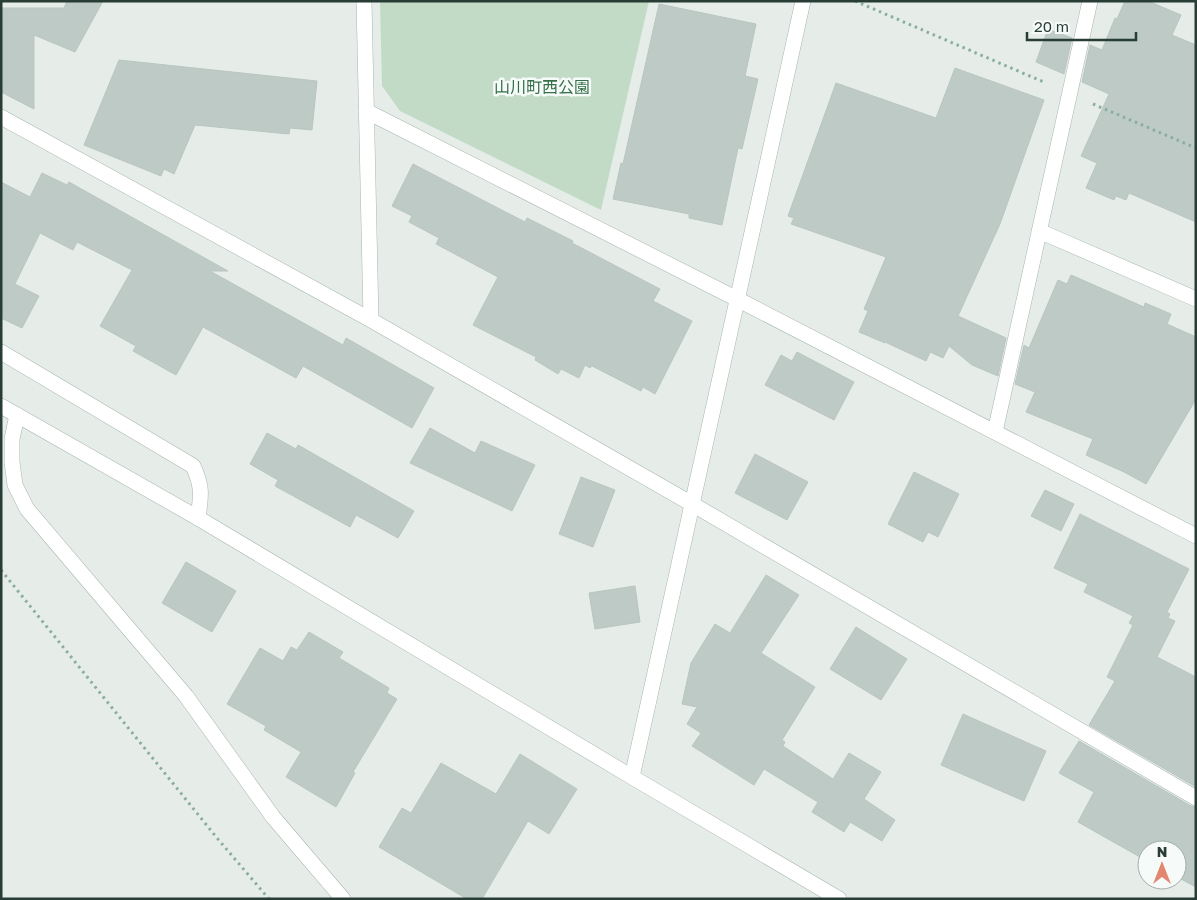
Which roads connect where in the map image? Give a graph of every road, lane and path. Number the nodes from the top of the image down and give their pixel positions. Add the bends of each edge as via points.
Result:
1 (364, 1) edge
2 (803, 1) edge
3 (855, 1) edge
4 (1090, 1) edge
5 (1070, 94) junction
6 (366, 111) junction
7 (1, 117) edge
8 (1196, 148) edge
9 (1039, 231) junction
10 (737, 299) junction
11 (1196, 299) edge
12 (371, 320) junction
13 (1, 352) edge
14 (1, 406) edge
15 (18, 415) junction
16 (995, 432) junction
17 (692, 504) junction
18 (198, 518) junction
19 (1196, 536) edge
20 (1, 570) edge
21 (632, 777) junction
22 (1196, 798) edge
23 (269, 899) edge
24 (343, 899) edge
25 (839, 899) edge

1 - 6 street
2 - 10 street
3 - 5 path
4 - 5 street
5 - 8 path
5 - 9 street
6 - 10 street
6 - 12 street
7 - 12 street
9 - 11 street
9 - 16 street
10 - 16 street
10 - 17 street
12 - 17 street
13 - 18 street via 193,466 201,494
14 - 15 street
15 - 18 street
15 - 24 street via 12,439 12,462 15,485 27,509 186,696 273,817
16 - 19 street
17 - 21 street
17 - 22 street
18 - 21 street
20 - 23 path
21 - 25 street

